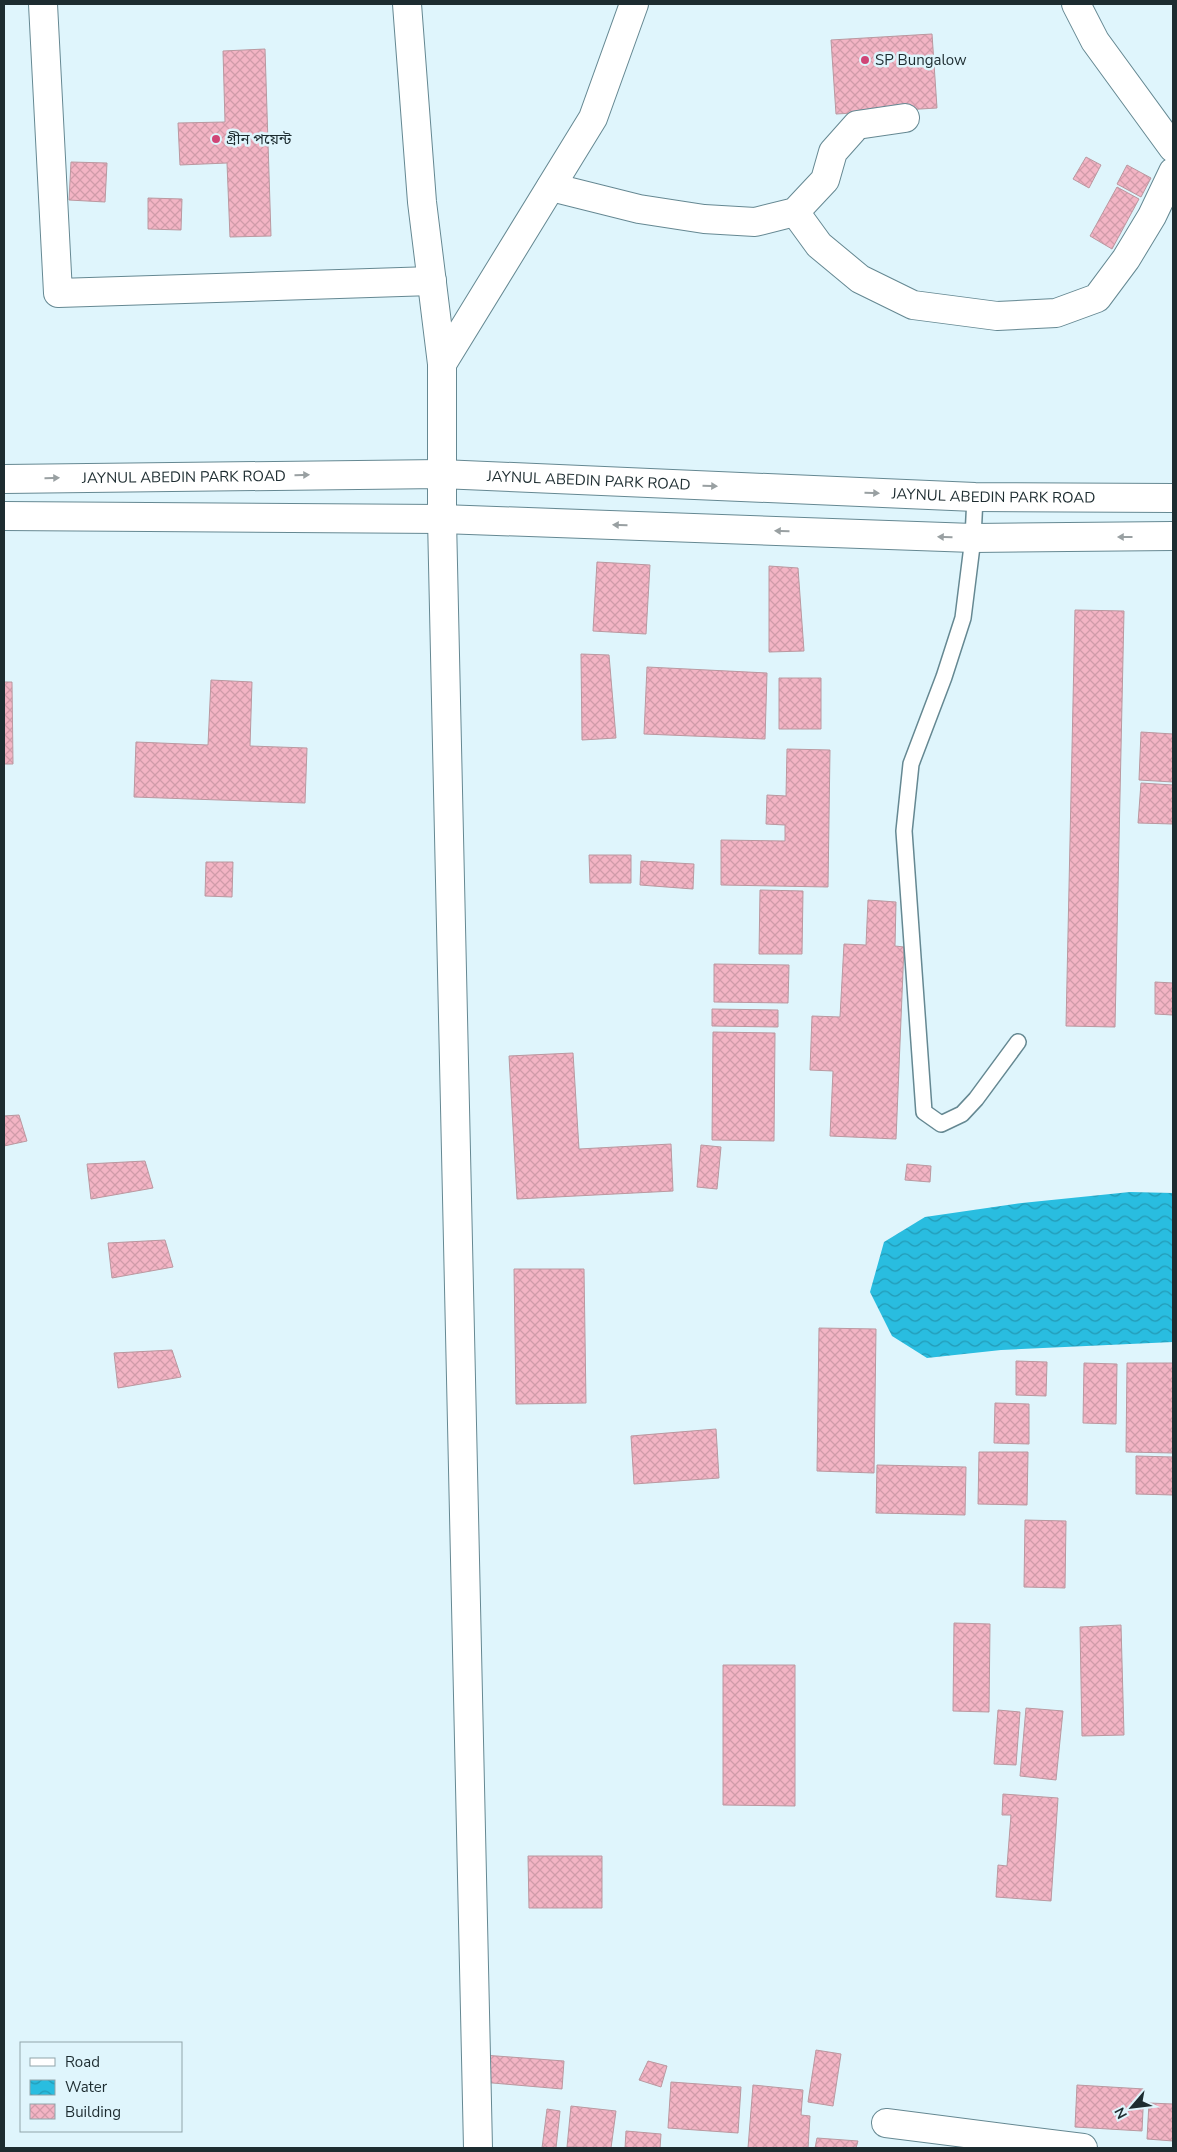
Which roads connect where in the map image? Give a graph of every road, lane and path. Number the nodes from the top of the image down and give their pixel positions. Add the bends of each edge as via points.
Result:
1 (43, 4) edge
2 (407, 4) edge
3 (634, 4) edge
4 (1076, 4) edge
5 (905, 118) dead end
6 (1173, 148) edge
7 (1173, 172) edge
8 (551, 187) junction
9 (795, 212) junction
10 (432, 281) junction
11 (442, 364) junction
12 (441, 474) junction
13 (4, 479) edge
14 (975, 497) junction
15 (1173, 498) edge
16 (4, 516) edge
17 (442, 519) junction
18 (1173, 536) edge
19 (973, 538) junction
20 (1018, 1042) dead end
21 (886, 2124) dead end
22 (478, 2148) edge
23 (1083, 2148) edge

1 - 10 street via 58,293
2 - 10 street via 422,202
3 - 8 street via 593,118
4 - 6 street via 1095,41
5 - 9 street via 857,124 833,152 825,180
7 - 9 street via 1152,216 1097,298 1056,313 997,316 913,305 860,279 819,245
8 - 9 street via 639,209 704,219 755,222
8 - 11 street
10 - 11 street
11 - 12 street
13 -> 12 street, JAYNUL ABEDIN PARK ROAD
12 -> 14 street, JAYNUL ABEDIN PARK ROAD
12 - 17 street
14 - 15 street, JAYNUL ABEDIN PARK ROAD
14 - 19 lane
16 - 17 street
19 -> 17 street
17 - 22 street
18 -> 19 street
19 - 20 lane via 963,618 911,764 904,831 924,1112 941,1124 962,1114
21 - 23 street

